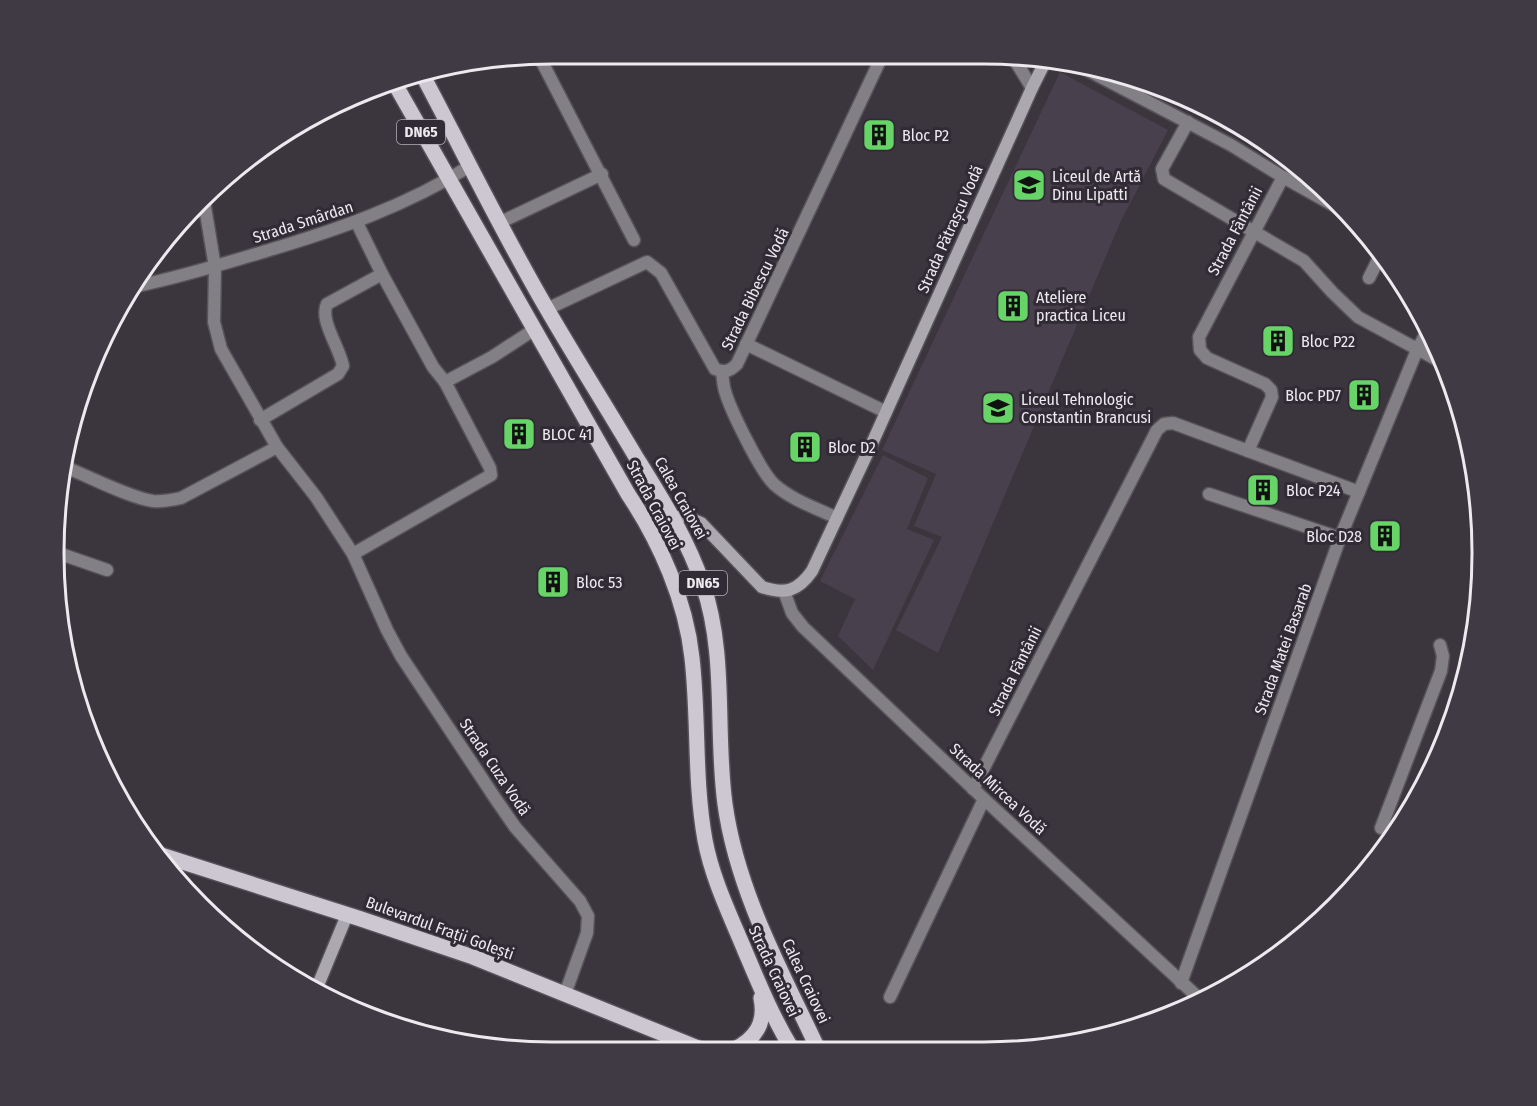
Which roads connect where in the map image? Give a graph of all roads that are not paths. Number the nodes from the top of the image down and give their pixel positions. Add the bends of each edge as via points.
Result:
1 (878, 64) edge
2 (544, 65) edge
3 (1018, 66) edge
4 (1042, 68) edge
5 (1108, 81) edge
6 (425, 82) edge
7 (1032, 88) junction
8 (398, 89) edge
9 (1188, 122) junction
10 (470, 166) junction
11 (602, 174) junction
12 (1283, 177) junction
13 (450, 178) junction
14 (1316, 195) edge
15 (206, 211) edge
16 (357, 222) junction
17 (499, 223) junction
18 (1254, 230) junction
19 (634, 240) dead end
20 (1377, 263) edge
21 (215, 267) junction
22 (382, 274) junction
23 (1369, 278) dead end
24 (146, 284) edge
25 (547, 309) junction
26 (535, 329) junction
27 (1423, 339) edge
28 (746, 344) junction
29 (1417, 350) junction
30 (1431, 357) edge
31 (722, 372) junction
32 (445, 382) junction
33 (886, 412) junction
34 (260, 420) junction
35 (277, 447) junction
36 (1248, 451) junction
37 (72, 470) edge
38 (1359, 492) junction
39 (1209, 494) dead end
40 (673, 517) junction
41 (837, 518) junction
42 (1340, 538) junction
43 (353, 554) junction
44 (64, 555) edge
45 (107, 570) dead end
46 (784, 591) junction
47 (1440, 645) dead end
48 (973, 789) junction
49 (984, 799) junction
50 (1381, 828) dead end
51 (172, 859) edge
52 (347, 915) junction
53 (757, 980) junction
54 (319, 982) edge
55 (1181, 983) junction
56 (565, 994) junction
57 (1194, 994) edge
58 (890, 997) dead end
59 (683, 1042) edge
60 (747, 1042) edge
61 (788, 1042) edge
62 (815, 1042) edge

1 - 28 street, Strada Bibescu Vodă
2 - 11 street
3 - 7 street
4 - 7 street, Strada Pătrașcu Vodă
5 - 9 street, Strada Fântânii
6 - 10 main road, Calea Craiovei / DN65
7 - 33 street, Strada Pătrașcu Vodă
8 - 13 main road, DN65
9 - 12 street, Strada Fântânii
9 - 18 street via 1162,170 1164,179
10 - 13 street, Strada Smârdan
10 - 17 main road, Calea Craiovei / DN65
11 - 17 street
11 - 19 street
12 - 14 street
12 - 18 street, Strada Fântânii
13 - 16 street, Strada Smârdan
13 - 26 main road, Strada Craiovei / DN65
15 - 21 street
16 - 21 street, Strada Smârdan
16 - 22 street
17 - 25 main road, Calea Craiovei / DN65
18 - 29 street via 1304,261 1358,317
18 - 36 street, Strada Fântânii via 1199,337 1200,350 1207,358 1271,390 1272,397
20 - 23 street
21 - 24 street, Strada Smârdan
21 - 34 street via 217,337
22 - 32 street via 433,368
22 - 34 street via 327,304 325,318 343,366 338,374
25 - 31 street, Strada Bibescu Vodă via 648,262 661,273 710,362
25 - 40 main road, Calea Craiovei / DN65
26 - 32 street
26 - 53 main road, Strada Craiovei / DN65 via 644,518 669,570 692,657 697,779 706,842 723,900
27 - 29 street, Strada Matei Basarab
28 - 31 street, Strada Bibescu Vodă via 737,364
28 - 33 street
29 - 30 street
29 - 38 street, Strada Matei Basarab
31 - 41 street via 732,407 773,484
32 - 43 street via 491,475
33 - 41 street, Strada Pătrașcu Vodă
34 - 35 street
35 - 37 street via 181,498 168,501 135,496
35 - 43 street
36 - 38 street, Strada Fântânii
36 - 48 street, Strada Fântânii via 1173,423 1157,430
38 - 42 street, Strada Matei Basarab
39 - 42 street
40 - 46 street via 685,516 701,523 762,587
40 - 62 main road, Calea Craiovei / DN65 via 695,561 711,615 717,653 720,759 730,836 747,891
41 - 46 street, Strada Pătrașcu Vodă via 812,571 794,589
42 - 55 street, Strada Matei Basarab
43 - 56 street, Strada Cuza Vodă via 401,656 495,798 580,901 588,916 587,933
44 - 45 street
46 - 48 street, Strada Mircea Vodă via 792,613 803,627
47 - 50 street via 1442,671
48 - 49 street, Strada Mircea Vodă
49 - 55 street, Strada Mircea Vodă
49 - 58 street
51 - 52 main road, Bulevardul Frații Golești
52 - 54 street
52 - 56 main road, Bulevardul Frații Golești via 473,957
53 - 60 main road via 763,1016 760,1027
53 - 61 main road, Strada Craiovei / DN65
55 - 57 street, Strada Mircea Vodă
56 - 59 main road, Bulevardul Frații Golești

